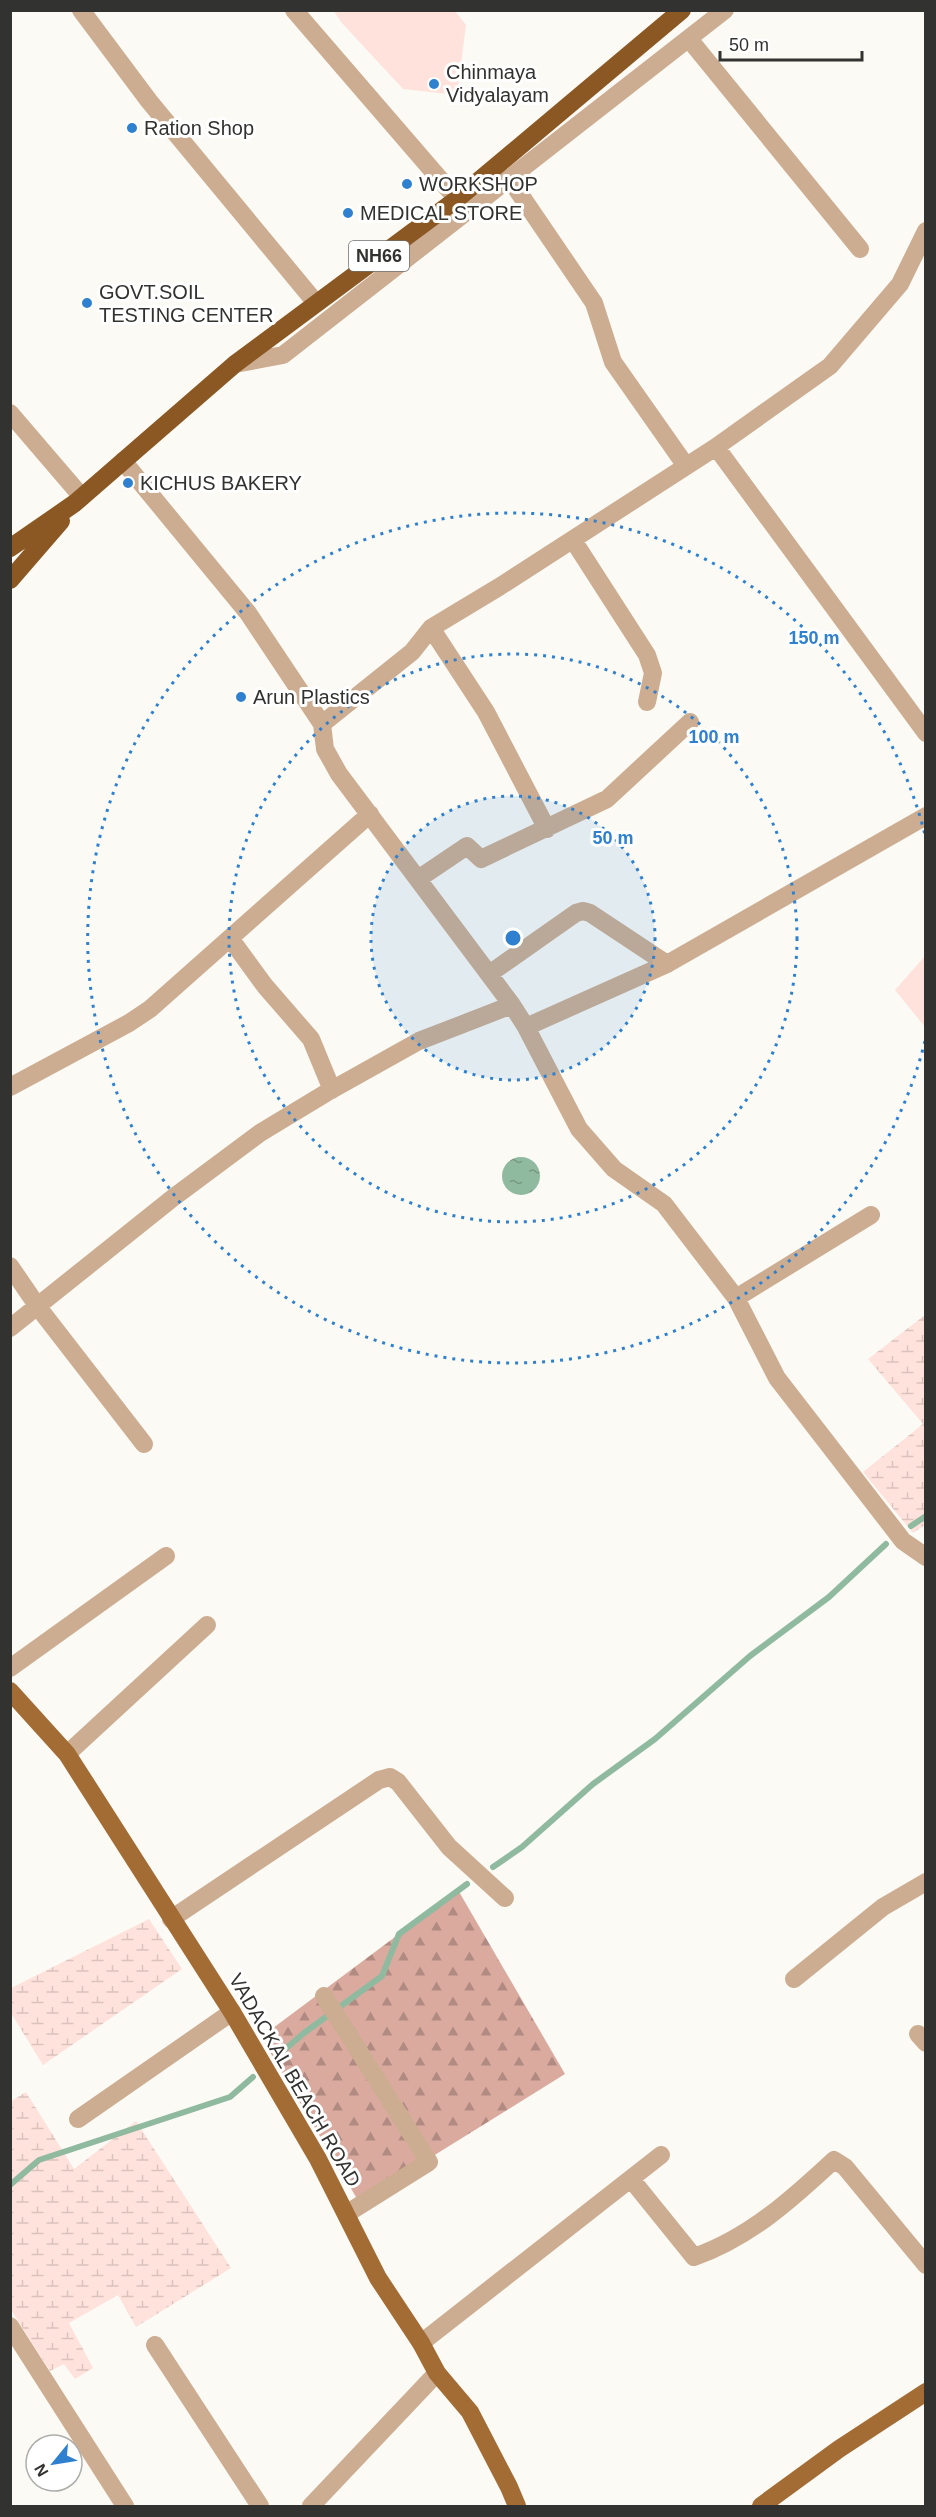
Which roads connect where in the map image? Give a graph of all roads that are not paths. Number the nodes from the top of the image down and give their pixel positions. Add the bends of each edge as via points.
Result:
1 (81, 10) edge
2 (294, 10) edge
3 (725, 10) edge
4 (675, 13) edge
5 (689, 39) junction
6 (509, 178) junction
7 (457, 199) junction
8 (926, 231) edge
9 (860, 249) dead end
10 (315, 303) junction
11 (235, 364) junction
12 (10, 413) edge
13 (716, 447) junction
14 (123, 461) junction
15 (686, 466) junction
16 (79, 500) junction
17 (573, 540) junction
18 (10, 548) edge
19 (10, 579) edge
20 (431, 628) junction
21 (646, 702) dead end
22 (690, 722) dead end
23 (322, 724) junction
24 (926, 733) edge
25 (370, 814) junction
26 (926, 816) edge
27 (547, 829) junction
28 (418, 879) junction
29 (230, 938) junction
30 (667, 964) junction
31 (489, 974) junction
32 (512, 1005) junction
33 (526, 1027) junction
34 (10, 1087) edge
35 (332, 1090) junction
36 (871, 1215) dead end
37 (10, 1266) edge
38 (736, 1298) junction
39 (38, 1307) junction
40 (10, 1328) edge
41 (144, 1444) dead end
42 (166, 1556) dead end
43 (926, 1557) edge
44 (207, 1625) dead end
45 (10, 1668) edge
46 (10, 1691) edge
47 (67, 1754) junction
48 (926, 1882) edge
49 (505, 1898) dead end
50 (171, 1919) junction
51 (794, 1979) dead end
52 (330, 2006) dead end
53 (232, 2012) junction
54 (78, 2119) dead end
55 (662, 2155) dead end
56 (631, 2179) junction
57 (346, 2214) junction
58 (926, 2265) edge
59 (10, 2326) edge
60 (421, 2343) junction
61 (155, 2345) dead end
62 (437, 2373) junction
63 (926, 2392) edge
64 (125, 2506) edge
65 (260, 2506) edge
66 (311, 2506) edge
67 (517, 2506) edge
68 (761, 2506) edge

1 - 10 street via 149,101
2 - 7 street
3 - 5 street
4 - 7 highway, NH66
5 - 6 street
5 - 9 street
6 - 11 street via 283,356
6 - 15 street via 594,303 613,362
7 - 10 highway, NH66
8 - 13 street via 900,284 830,366
10 - 11 highway, NH66
11 - 14 highway, NH66
12 - 16 street
13 - 15 street
13 - 24 street
14 - 16 highway, NH66
14 - 23 street via 248,613
15 - 17 street
16 - 18 highway, NH66
16 - 19 highway, NH66
17 - 20 street
17 - 21 street via 647,655 653,673
20 - 23 street via 412,652
20 - 27 street via 486,712
22 - 27 street via 607,799
23 - 25 street via 325,749
25 - 28 street
25 - 29 street
26 - 30 street
27 - 28 street via 481,859 467,846
28 - 31 street
29 - 34 street via 150,1009
29 - 35 street via 311,1039
30 - 31 street via 583,911
30 - 33 street
31 - 32 street
32 - 33 street
32 - 35 street via 419,1041
33 - 38 street via 579,1130 614,1169 664,1204
35 - 39 street via 260,1133
36 - 38 street
37 - 39 street
38 - 43 street via 777,1378 903,1541
39 - 40 street
39 - 41 street
42 - 45 street
44 - 47 street
46 - 47 main road, VADACKAL BEACH ROAD
47 - 50 main road, VADACKAL BEACH ROAD
48 - 51 street via 883,1907
49 - 50 street via 449,1847 398,1782 390,1778 379,1780
50 - 53 main road, VADACKAL BEACH ROAD
52 - 57 street via 429,2162
53 - 54 street
53 - 57 main road, VADACKAL BEACH ROAD
55 - 56 street
56 - 58 street via 694,2257 714,2250 782,2208 834,2160 845,2167
56 - 60 street
57 - 60 main road, VADACKAL BEACH ROAD via 378,2278
59 - 64 street
60 - 62 main road, VADACKAL BEACH ROAD
61 - 65 street
62 - 66 street
62 - 67 main road, VADACKAL BEACH ROAD via 470,2412
63 - 68 main road

